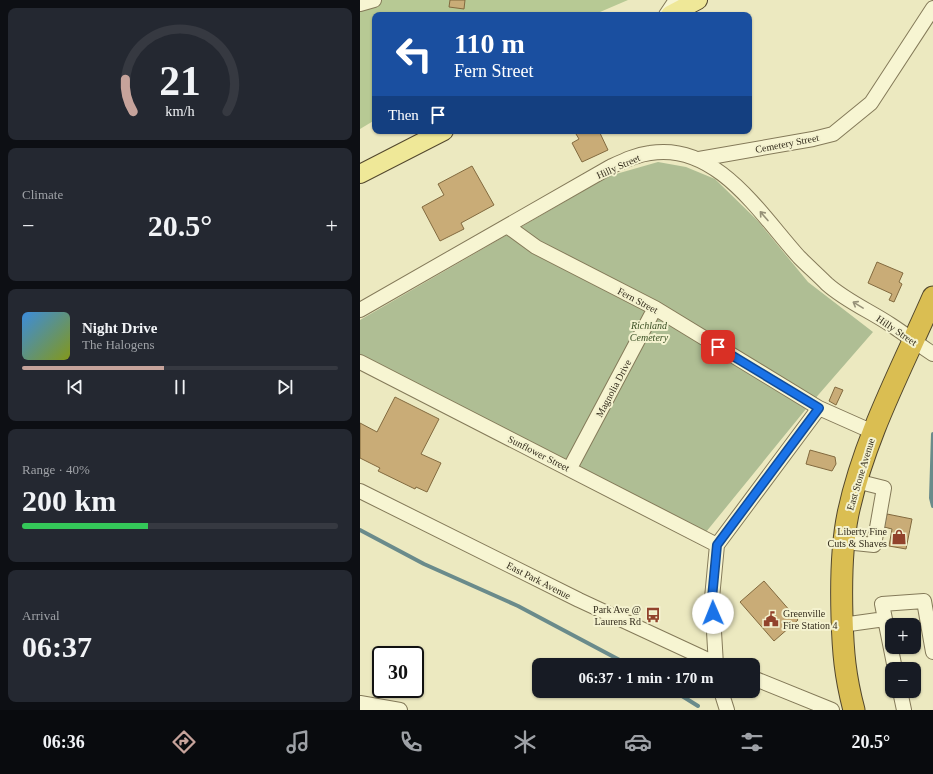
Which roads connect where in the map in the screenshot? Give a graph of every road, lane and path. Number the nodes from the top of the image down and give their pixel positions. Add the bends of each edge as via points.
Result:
1 (374, 0) edge
2 (676, 0) edge
3 (698, 0) edge
4 (360, 4) edge
5 (933, 8) edge
6 (668, 12) edge
7 (676, 12) edge
8 (438, 134) edge
9 (699, 159) junction
10 (360, 174) edge
11 (507, 226) junction
12 (933, 297) edge
13 (655, 308) junction
14 (360, 310) edge
15 (929, 318) edge
16 (914, 342) junction
17 (933, 354) edge
18 (360, 362) edge
19 (819, 408) junction
20 (873, 432) junction
21 (570, 468) junction
22 (856, 481) junction
23 (360, 491) edge
24 (845, 542) junction
25 (717, 545) junction
26 (885, 619) joint
27 (842, 625) junction
28 (933, 652) edge
29 (702, 658) edge
30 (716, 658) edge
31 (760, 681) edge
32 (723, 698) edge
33 (903, 698) edge
34 (360, 703) edge
35 (907, 709) edge
36 (400, 710) edge
37 (727, 710) edge
38 (832, 710) edge
39 (854, 710) edge

1 - 4 street
2 - 6 street
3 - 7 main road
5 - 9 street, Cemetery Street via 871,103 834,134
8 - 10 main road
9 - 11 street, Hilly Street via 651,152 631,157
16 -> 9 street, Hilly Street via 891,324 829,285 800,257 739,188 720,171
11 - 13 street, Fern Street via 536,247
11 - 14 street, Hilly Street
12 - 15 highway, East Stone Avenue
13 - 19 street, Fern Street
13 - 21 street, Magnolia Drive
15 - 16 highway, East Stone Avenue
16 - 17 street, Hilly Street
16 - 20 highway, East Stone Avenue
18 - 21 street, Sunflower Street
19 - 20 street, Fern Street
19 - 25 street
20 - 22 highway, East Stone Avenue
21 - 25 street, Sunflower Street
22 - 24 highway, East Stone Avenue via 847,516
22 - 24 street via 884,488 874,545
23 - 29 street, East Park Avenue
24 - 27 highway, East Stone Avenue via 841,577
25 - 30 street via 712,598
26 - 27 street
26 - 28 street via 882,604 924,601
27 - 39 highway, East Stone Avenue via 844,663
31 - 38 street
32 - 37 street
33 - 35 street
34 - 36 street

